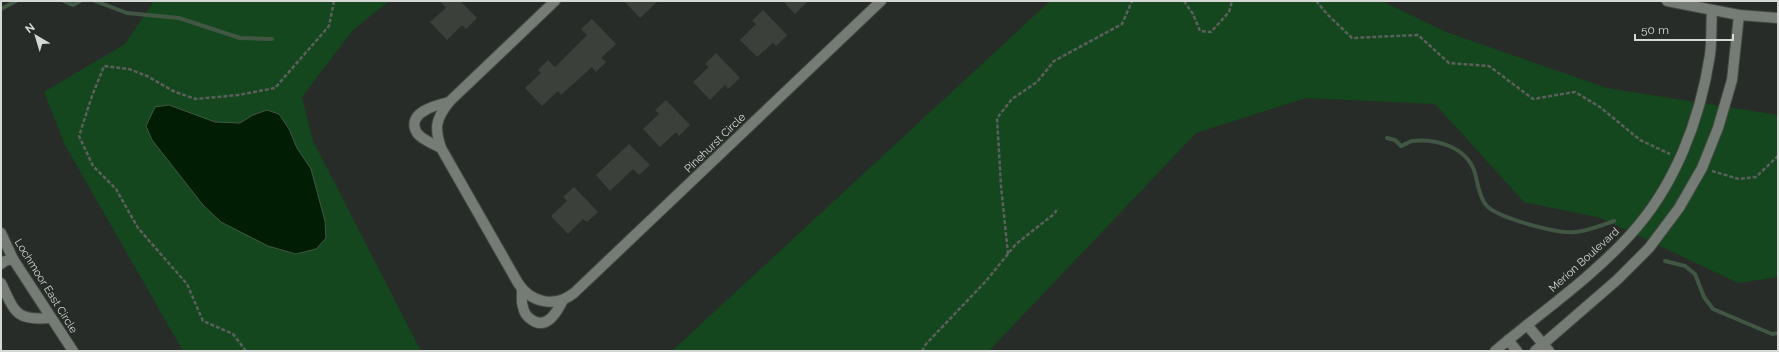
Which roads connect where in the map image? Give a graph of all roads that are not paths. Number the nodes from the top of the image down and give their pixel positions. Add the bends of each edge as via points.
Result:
1 (555, 1) edge
2 (881, 1) edge
3 (1667, 1) edge
4 (1712, 10) junction
5 (1739, 15) junction
6 (1778, 18) edge
7 (449, 102) junction
8 (441, 148) junction
9 (1, 233) edge
10 (13, 259) junction
11 (1, 264) edge
12 (1, 283) edge
13 (522, 289) junction
14 (563, 300) junction
15 (51, 318) junction
16 (1527, 325) junction
17 (1508, 340) junction
18 (1546, 347) edge
19 (73, 351) edge
20 (1495, 351) edge
21 (1517, 351) edge
22 (1535, 351) edge

1 - 7 street, Pinehurst Circle
2 - 14 street, Pinehurst Circle via 574,293
3 - 4 street
4 - 5 street
4 - 16 street, Merion Boulevard via 1710,53 1703,92 1694,123 1666,186 1630,234 1589,275
5 - 6 street
5 - 18 street via 1732,80 1718,128 1702,168 1679,208 1649,248
7 - 8 street, Pinehurst Circle via 441,112 437,124
7 - 8 street, Pinehurst Circle via 428,108 417,116 415,123 418,133
8 - 13 street, Pinehurst Circle
9 - 10 street, Lochmoor East Circle
10 - 11 street
10 - 15 street, Lochmoor East Circle
12 - 15 street via 18,314 25,318
13 - 14 street, Pinehurst Circle via 540,301
13 - 14 street, Pinehurst Circle via 522,307 525,314 539,323 552,319
15 - 19 street, Lochmoor East Circle
16 - 17 street, Merion Boulevard
16 - 18 street
17 - 20 street, Merion Boulevard
17 - 21 street
18 - 22 street

